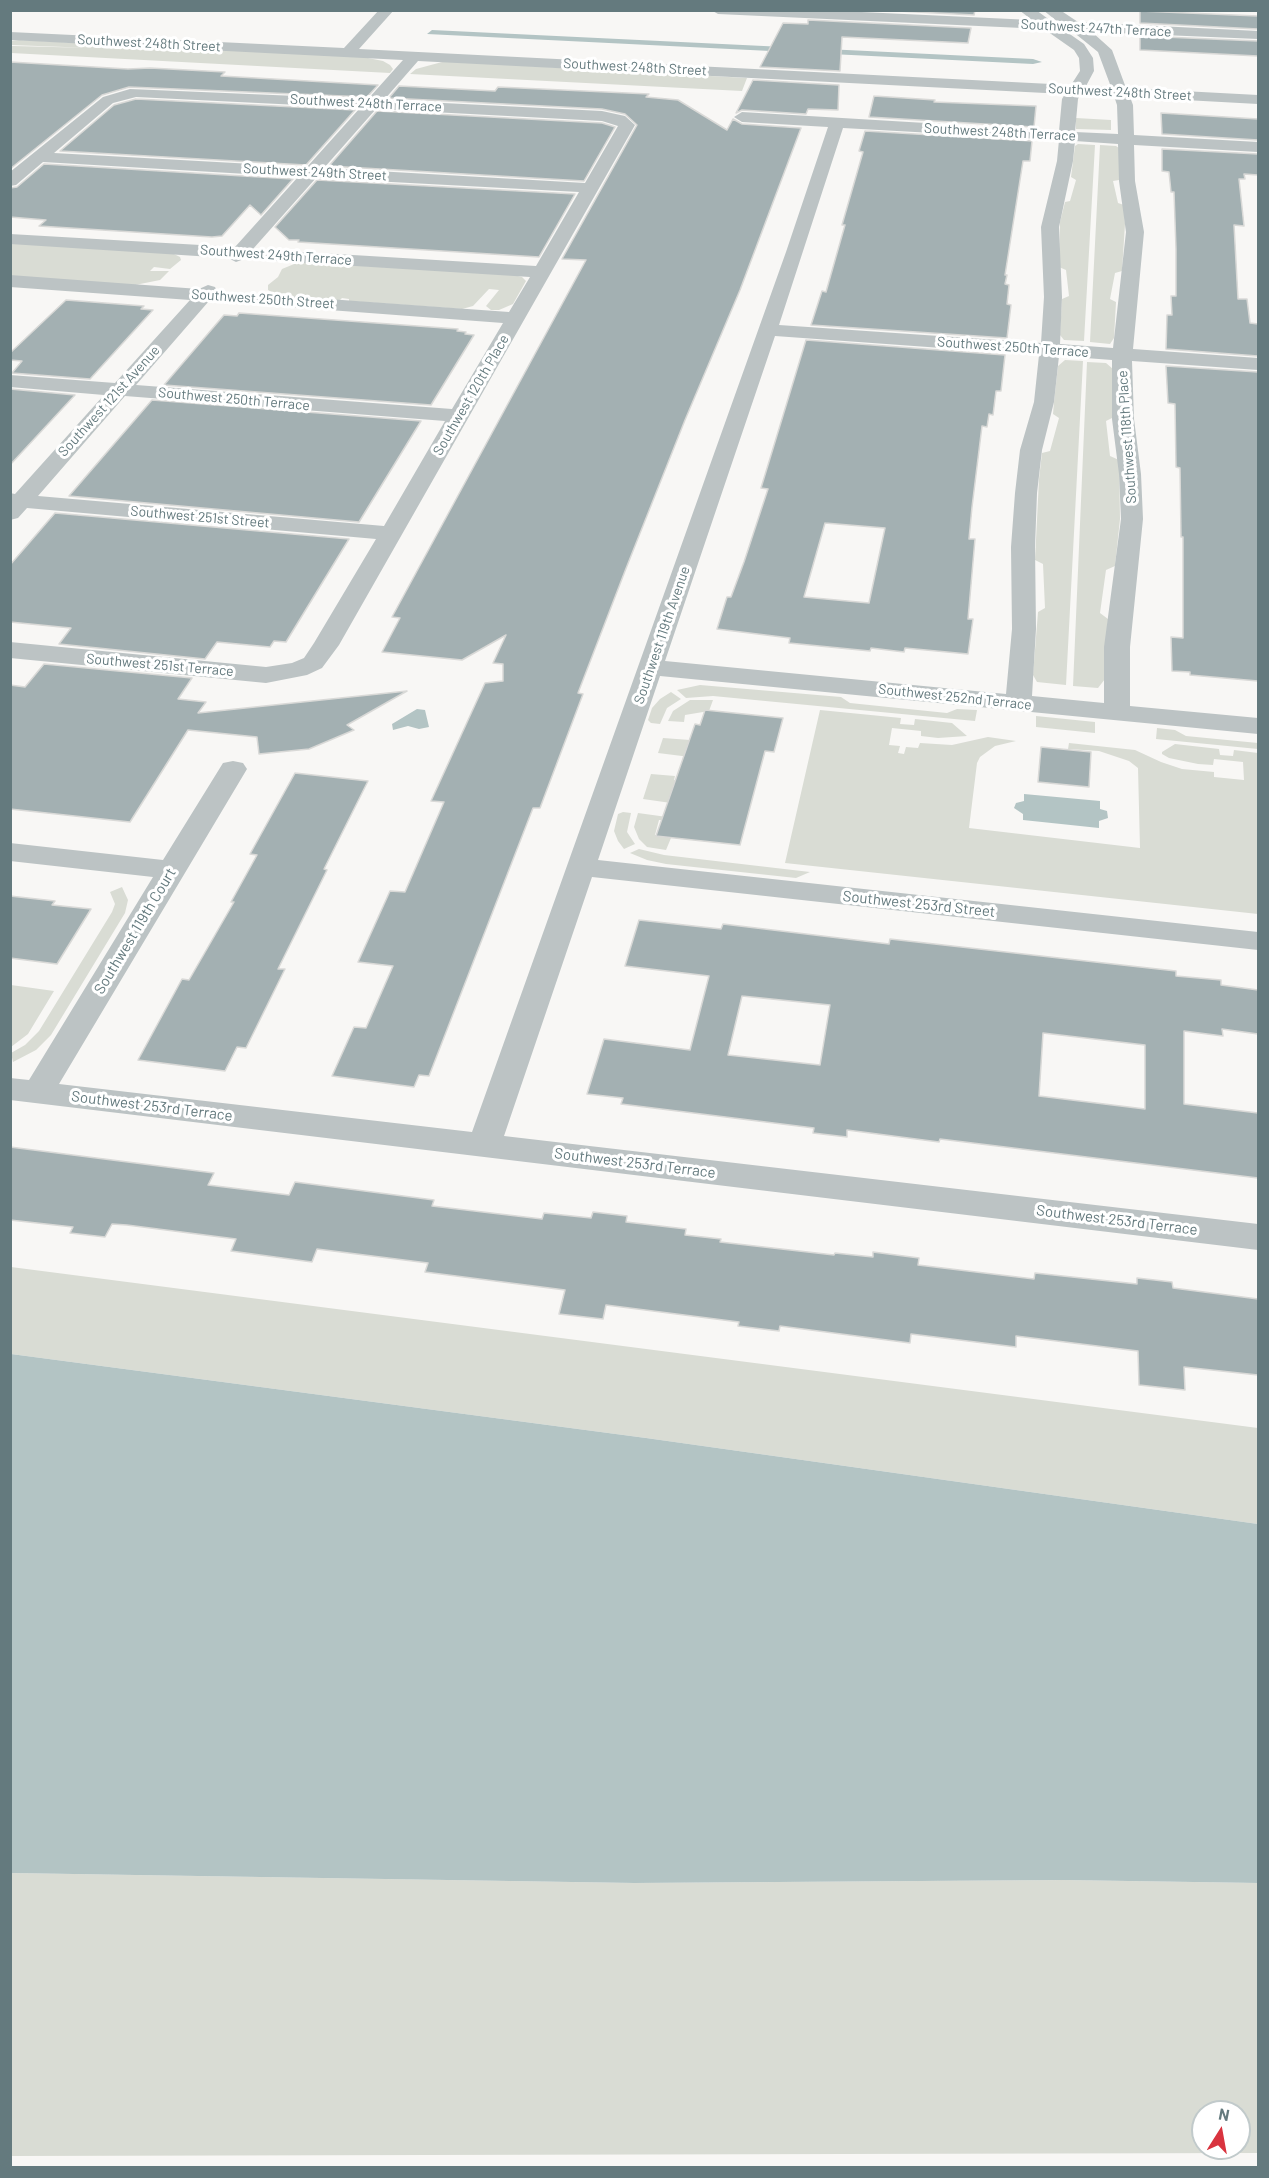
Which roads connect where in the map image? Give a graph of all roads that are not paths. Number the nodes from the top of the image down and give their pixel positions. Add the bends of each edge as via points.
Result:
1 (387, 10) edge
2 (718, 10) edge
3 (1026, 10) edge
4 (1050, 10) edge
5 (1051, 26) junction
6 (1076, 27) junction
7 (1258, 35) edge
8 (10, 36) edge
9 (348, 53) junction
10 (415, 56) junction
11 (1076, 90) junction
12 (1120, 92) junction
13 (1258, 99) edge
14 (374, 104) junction
15 (742, 117) dead end
16 (625, 122) joint
17 (837, 123) junction
18 (1068, 136) junction
19 (1126, 139) junction
20 (1258, 147) edge
21 (39, 157) junction
22 (313, 172) junction
23 (10, 181) edge
24 (591, 188) junction
25 (10, 238) edge
26 (238, 255) junction
27 (542, 272) junction
28 (10, 281) edge
29 (206, 293) junction
30 (515, 318) junction
31 (768, 330) junction
32 (1050, 350) junction
33 (1122, 355) junction
34 (1258, 364) edge
35 (10, 381) edge
36 (119, 389) junction
37 (458, 416) junction
38 (14, 504) edge
39 (390, 533) junction
40 (10, 650) edge
41 (309, 666) joint
42 (651, 667) junction
43 (1018, 703) junction
44 (1117, 713) junction
45 (1258, 726) edge
46 (233, 769) dead end
47 (10, 852) edge
48 (580, 867) junction
49 (172, 870) junction
50 (1258, 941) edge
51 (24, 1091) edge
52 (484, 1145) junction
53 (1258, 1237) edge

1 - 9 street
2 - 5 street, Southwest 247th Terrace
3 - 5 street
4 - 6 street, Southwest 118th Place
5 - 6 street, Southwest 247th Terrace
5 - 11 street via 1086,58 1087,71
6 - 7 street, Southwest 247th Terrace
6 - 12 street, Southwest 118th Place via 1106,50
8 - 9 street, Southwest 248th Street
9 - 10 street, Southwest 248th Street
10 - 11 street, Southwest 248th Street
10 - 14 street
11 - 12 street, Southwest 248th Street
11 - 18 street via 1070,99
12 - 13 street, Southwest 248th Street
12 - 19 street, Southwest 118th Place via 1125,105
14 - 16 street, Southwest 248th Terrace via 602,116
14 - 21 street, Southwest 248th Terrace via 139,91 108,100
14 - 22 street
15 - 17 street, Southwest 248th Terrace
16 - 24 street, Southwest 120th Place via 625,129
17 - 18 street, Southwest 248th Terrace
17 - 31 street, Southwest 119th Avenue
18 - 19 street, Southwest 248th Terrace
18 - 32 street via 1049,241 1053,297
19 - 20 street, Southwest 248th Terrace
19 - 33 street, Southwest 118th Place via 1134,244
21 - 22 street, Southwest 249th Street
21 - 23 street
22 - 24 street, Southwest 249th Street
22 - 26 street
24 - 27 street, Southwest 120th Place
25 - 26 street, Southwest 249th Terrace
26 - 27 street, Southwest 249th Terrace
26 - 29 street via 202,260 180,272 186,286
26 - 29 street via 268,267 265,278 238,289
27 - 30 street, Southwest 120th Place
28 - 29 street, Southwest 250th Street
29 - 30 street, Southwest 250th Street
29 - 36 street, Southwest 121st Avenue
30 - 37 street, Southwest 120th Place
31 - 32 street, Southwest 250th Terrace
31 - 42 street, Southwest 119th Avenue
32 - 33 street, Southwest 250th Terrace
32 - 43 street via 1027,485
33 - 34 street, Southwest 250th Terrace
33 - 44 street, Southwest 118th Place via 1132,519 1117,647
35 - 36 street, Southwest 250th Terrace
36 - 37 street, Southwest 250th Terrace
36 - 38 street, Southwest 121st Avenue
37 - 39 street, Southwest 120th Place
38 - 39 street, Southwest 251st Street
39 - 41 street, Southwest 120th Place via 319,656
40 - 41 street, Southwest 251st Terrace via 266,675
42 - 43 street, Southwest 252nd Terrace
42 - 48 street, Southwest 119th Avenue
43 - 44 street, Southwest 252nd Terrace
44 - 45 street, Southwest 252nd Terrace
46 - 49 street, Southwest 119th Court
47 - 49 street
48 - 50 street, Southwest 253rd Street
48 - 52 street, Southwest 119th Avenue
49 - 51 street, Southwest 119th Court
51 - 52 street, Southwest 253rd Terrace
52 - 53 street, Southwest 253rd Terrace

